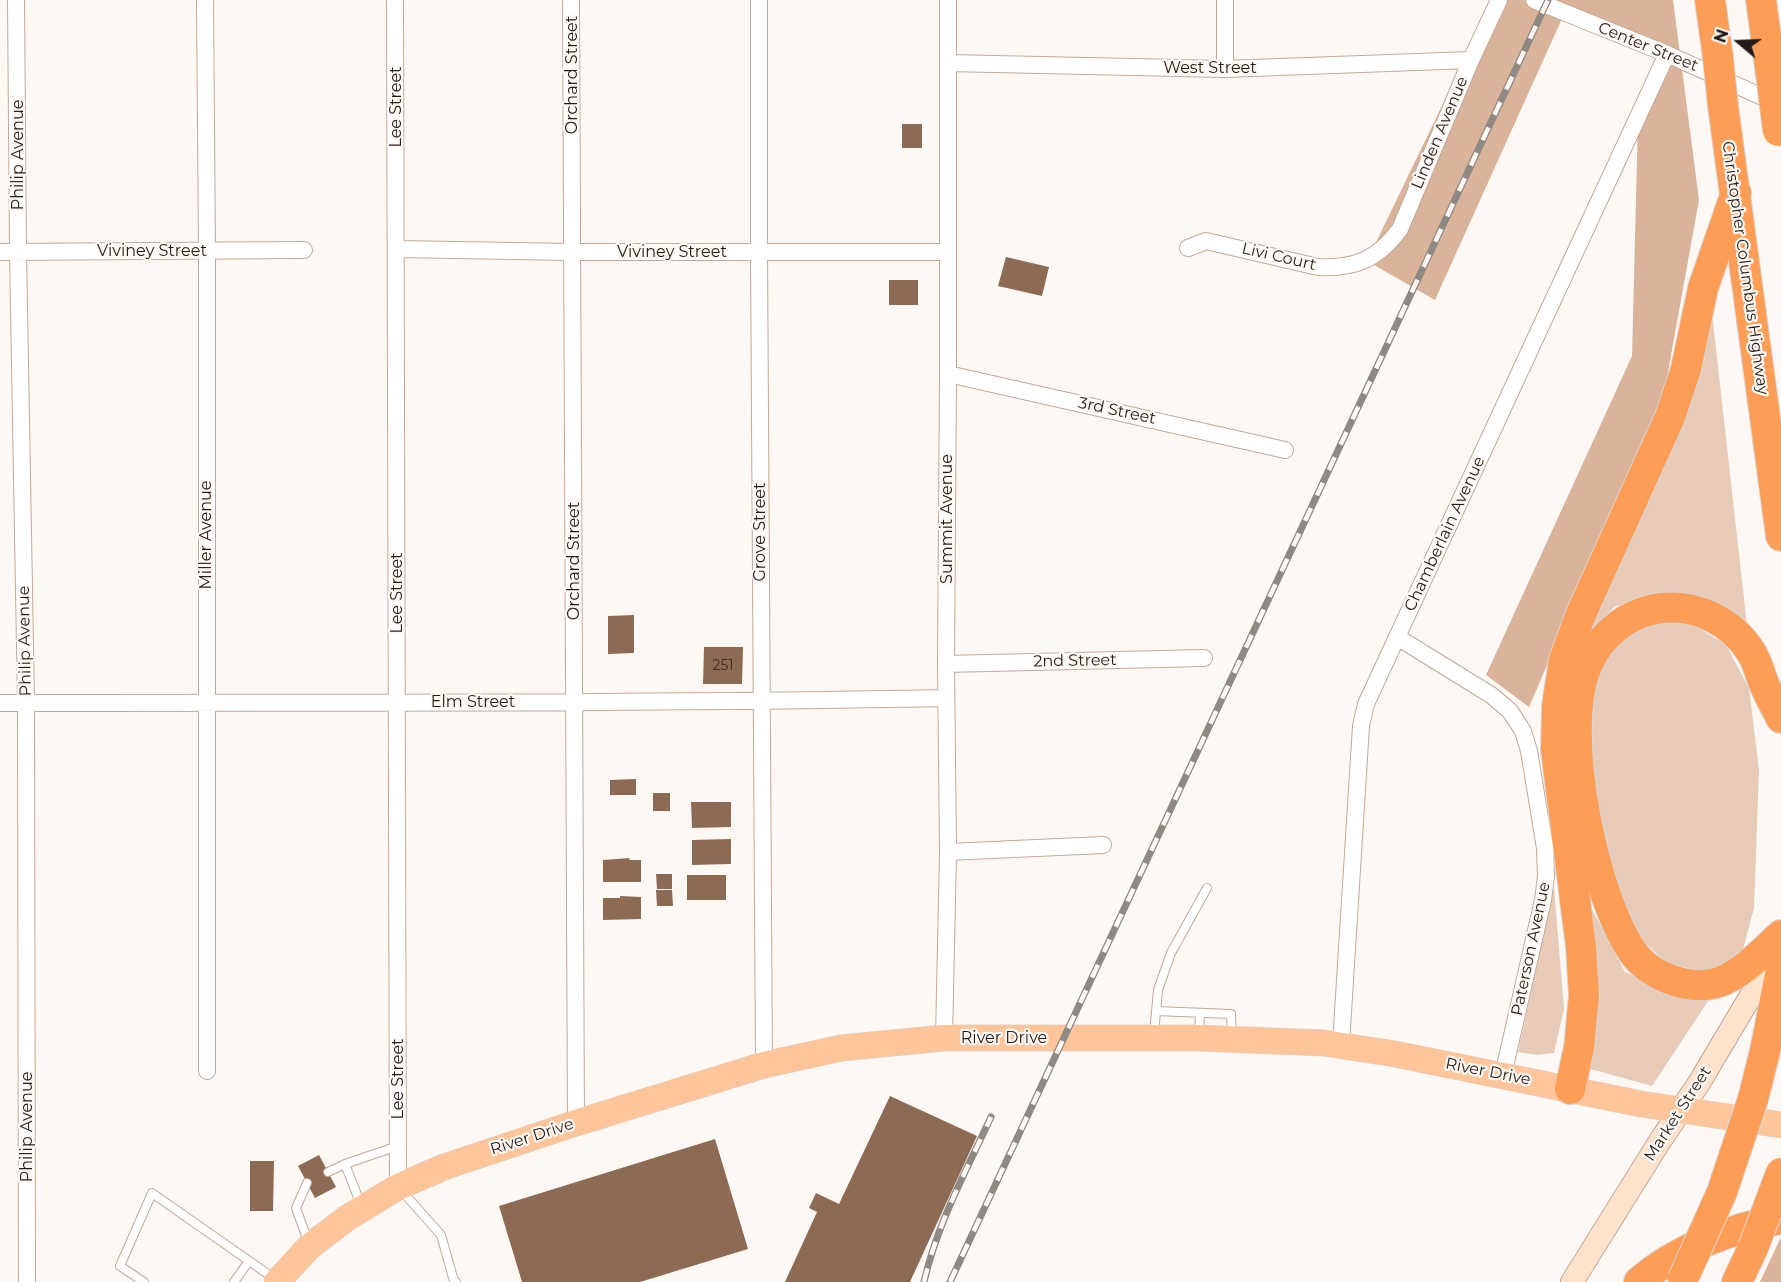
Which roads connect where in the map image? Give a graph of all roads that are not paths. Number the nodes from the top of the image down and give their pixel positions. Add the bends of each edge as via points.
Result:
1 (16, 0) edge
2 (205, 0) edge
3 (395, 0) edge
4 (571, 0) edge
5 (759, 0) edge
6 (948, 0) edge
7 (1225, 0) edge
8 (1499, 0) edge
9 (1534, 0) edge
10 (1710, 0) edge
11 (1761, 0) edge
12 (1667, 54) junction
13 (1471, 60) junction
14 (948, 63) junction
15 (1225, 69) junction
16 (1774, 113) edge
17 (1736, 193) junction
18 (1188, 248) dead end
19 (397, 249) junction
20 (304, 250) dead end
21 (18, 251) junction
22 (207, 251) junction
23 (0, 252) edge
24 (573, 252) junction
25 (759, 252) junction
26 (948, 252) junction
27 (1370, 258) joint
28 (948, 374) junction
29 (1285, 450) dead end
30 (1781, 536) edge
31 (1398, 638) junction
32 (1204, 658) dead end
33 (946, 664) junction
34 (946, 699) junction
35 (206, 702) junction
36 (397, 702) junction
37 (761, 702) junction
38 (0, 703) edge
39 (27, 703) junction
40 (574, 703) junction
41 (1781, 718) edge
42 (1103, 844) dead end
43 (948, 852) junction
44 (1207, 888) dead end
45 (1781, 935) edge
46 (1781, 945) edge
47 (1781, 970) edge
48 (1156, 1011) junction
49 (1200, 1025) junction
50 (1154, 1037) junction
51 (944, 1038) junction
52 (1341, 1044) junction
53 (764, 1065) junction
54 (207, 1071) dead end
55 (1503, 1075) junction
56 (1570, 1089) junction
57 (1681, 1110) junction
58 (576, 1123) junction
59 (1781, 1125) edge
60 (398, 1146) junction
61 (345, 1164) junction
62 (328, 1172) dead end
63 (1781, 1173) edge
64 (307, 1183) dead end
65 (398, 1187) junction
66 (363, 1208) junction
67 (1781, 1219) edge
68 (309, 1247) junction
69 (249, 1261) junction
70 (1682, 1280) edge
71 (277, 1281) edge
72 (27, 1282) edge
73 (144, 1282) edge
74 (234, 1282) edge
75 (456, 1282) edge
76 (1572, 1282) edge
77 (1639, 1282) edge
78 (1737, 1282) edge

1 - 21 street, Philip Avenue
2 - 22 street, Miller Avenue
3 - 19 street, Lee Street
4 - 24 street, Orchard Street
5 - 25 street, Grove Street
6 - 14 street, Summit Avenue
7 - 15 street
8 - 13 street, Linden Avenue
9 - 12 street, Center Street
10 - 17 highway, Christopher Columbus Highway, bridge
11 - 16 highway
12 - 16 street, Center Street
12 - 31 street, Chamberlain Avenue
13 - 15 street, West Street
13 - 27 street, Linden Avenue via 1400,229
14 - 15 street, West Street
14 - 26 street, Summit Avenue
17 - 30 highway, Christopher Columbus Highway
17 - 56 highway via 1703,288 1686,369 1670,417 1564,660 1556,750 1584,995
18 - 27 street, Livi Court via 1206,241 1336,268
19 - 24 street, Viviney Street
19 - 36 street, Lee Street
20 - 22 street, Viviney Street
21 - 22 street, Viviney Street
21 - 23 street, Viviney Street
21 - 39 street, Philip Avenue
22 - 35 street, Miller Avenue
24 - 25 street, Viviney Street
24 - 40 street, Orchard Street
25 - 26 street, Viviney Street
25 - 37 street, Grove Street
26 - 28 street, Summit Avenue
28 - 29 street, 3rd Street
28 - 33 street, Summit Avenue
31 - 52 street, Chamberlain Avenue via 1366,704 1361,726
31 - 55 street, Paterson Avenue via 1491,695 1510,711 1530,751 1546,876
32 - 33 street, 2nd Street
33 - 34 street, Summit Avenue
34 - 37 street, Elm Street
34 - 43 street, Summit Avenue
35 - 36 street, Elm Street
35 - 39 street, Elm Street
35 - 54 street, Miller Avenue
36 - 40 street, Elm Street
36 - 60 street, Lee Street
37 - 40 street, Elm Street
37 - 53 street, Grove Street
38 - 39 street, Elm Street
39 - 72 street, Philip Avenue
40 - 58 street, Orchard Street
41 - 45 highway via 1743,640 1720,621 1678,608 1655,609 1634,616 1605,638 1592,655 1581,682 1577,717 1577,753 1586,822 1599,873 1617,923 1644,964 1670,980 1717,983 1740,970
42 - 43 street
43 - 51 street, Summit Avenue
44 - 48 lane via 1171,953 1158,990
46 - 57 main road, Market Street
47 - 70 highway, bridge via 1753,1099 1722,1192
48 - 49 lane
48 - 50 lane
49 - 50 main road, River Drive
49 - 52 main road, River Drive via 1232,1038
50 - 51 main road, River Drive
51 - 53 main road, River Drive via 841,1048
52 - 55 main road, River Drive
53 - 58 main road, River Drive
55 - 56 main road, River Drive
56 - 57 main road, River Drive
57 - 59 main road, River Drive
57 - 76 main road, Market Street
58 - 65 main road, River Drive via 452,1164
60 - 61 lane
60 - 65 street, Lee Street
61 - 62 lane
61 - 66 lane
63 - 78 highway, bridge
64 - 68 lane via 296,1208
65 - 66 main road, River Drive
65 - 75 lane via 441,1235
66 - 68 main road, River Drive
67 - 77 highway via 1726,1233 1680,1254
68 - 71 main road, River Drive
69 - 71 lane
69 - 73 lane via 152,1193 120,1266
69 - 74 lane

